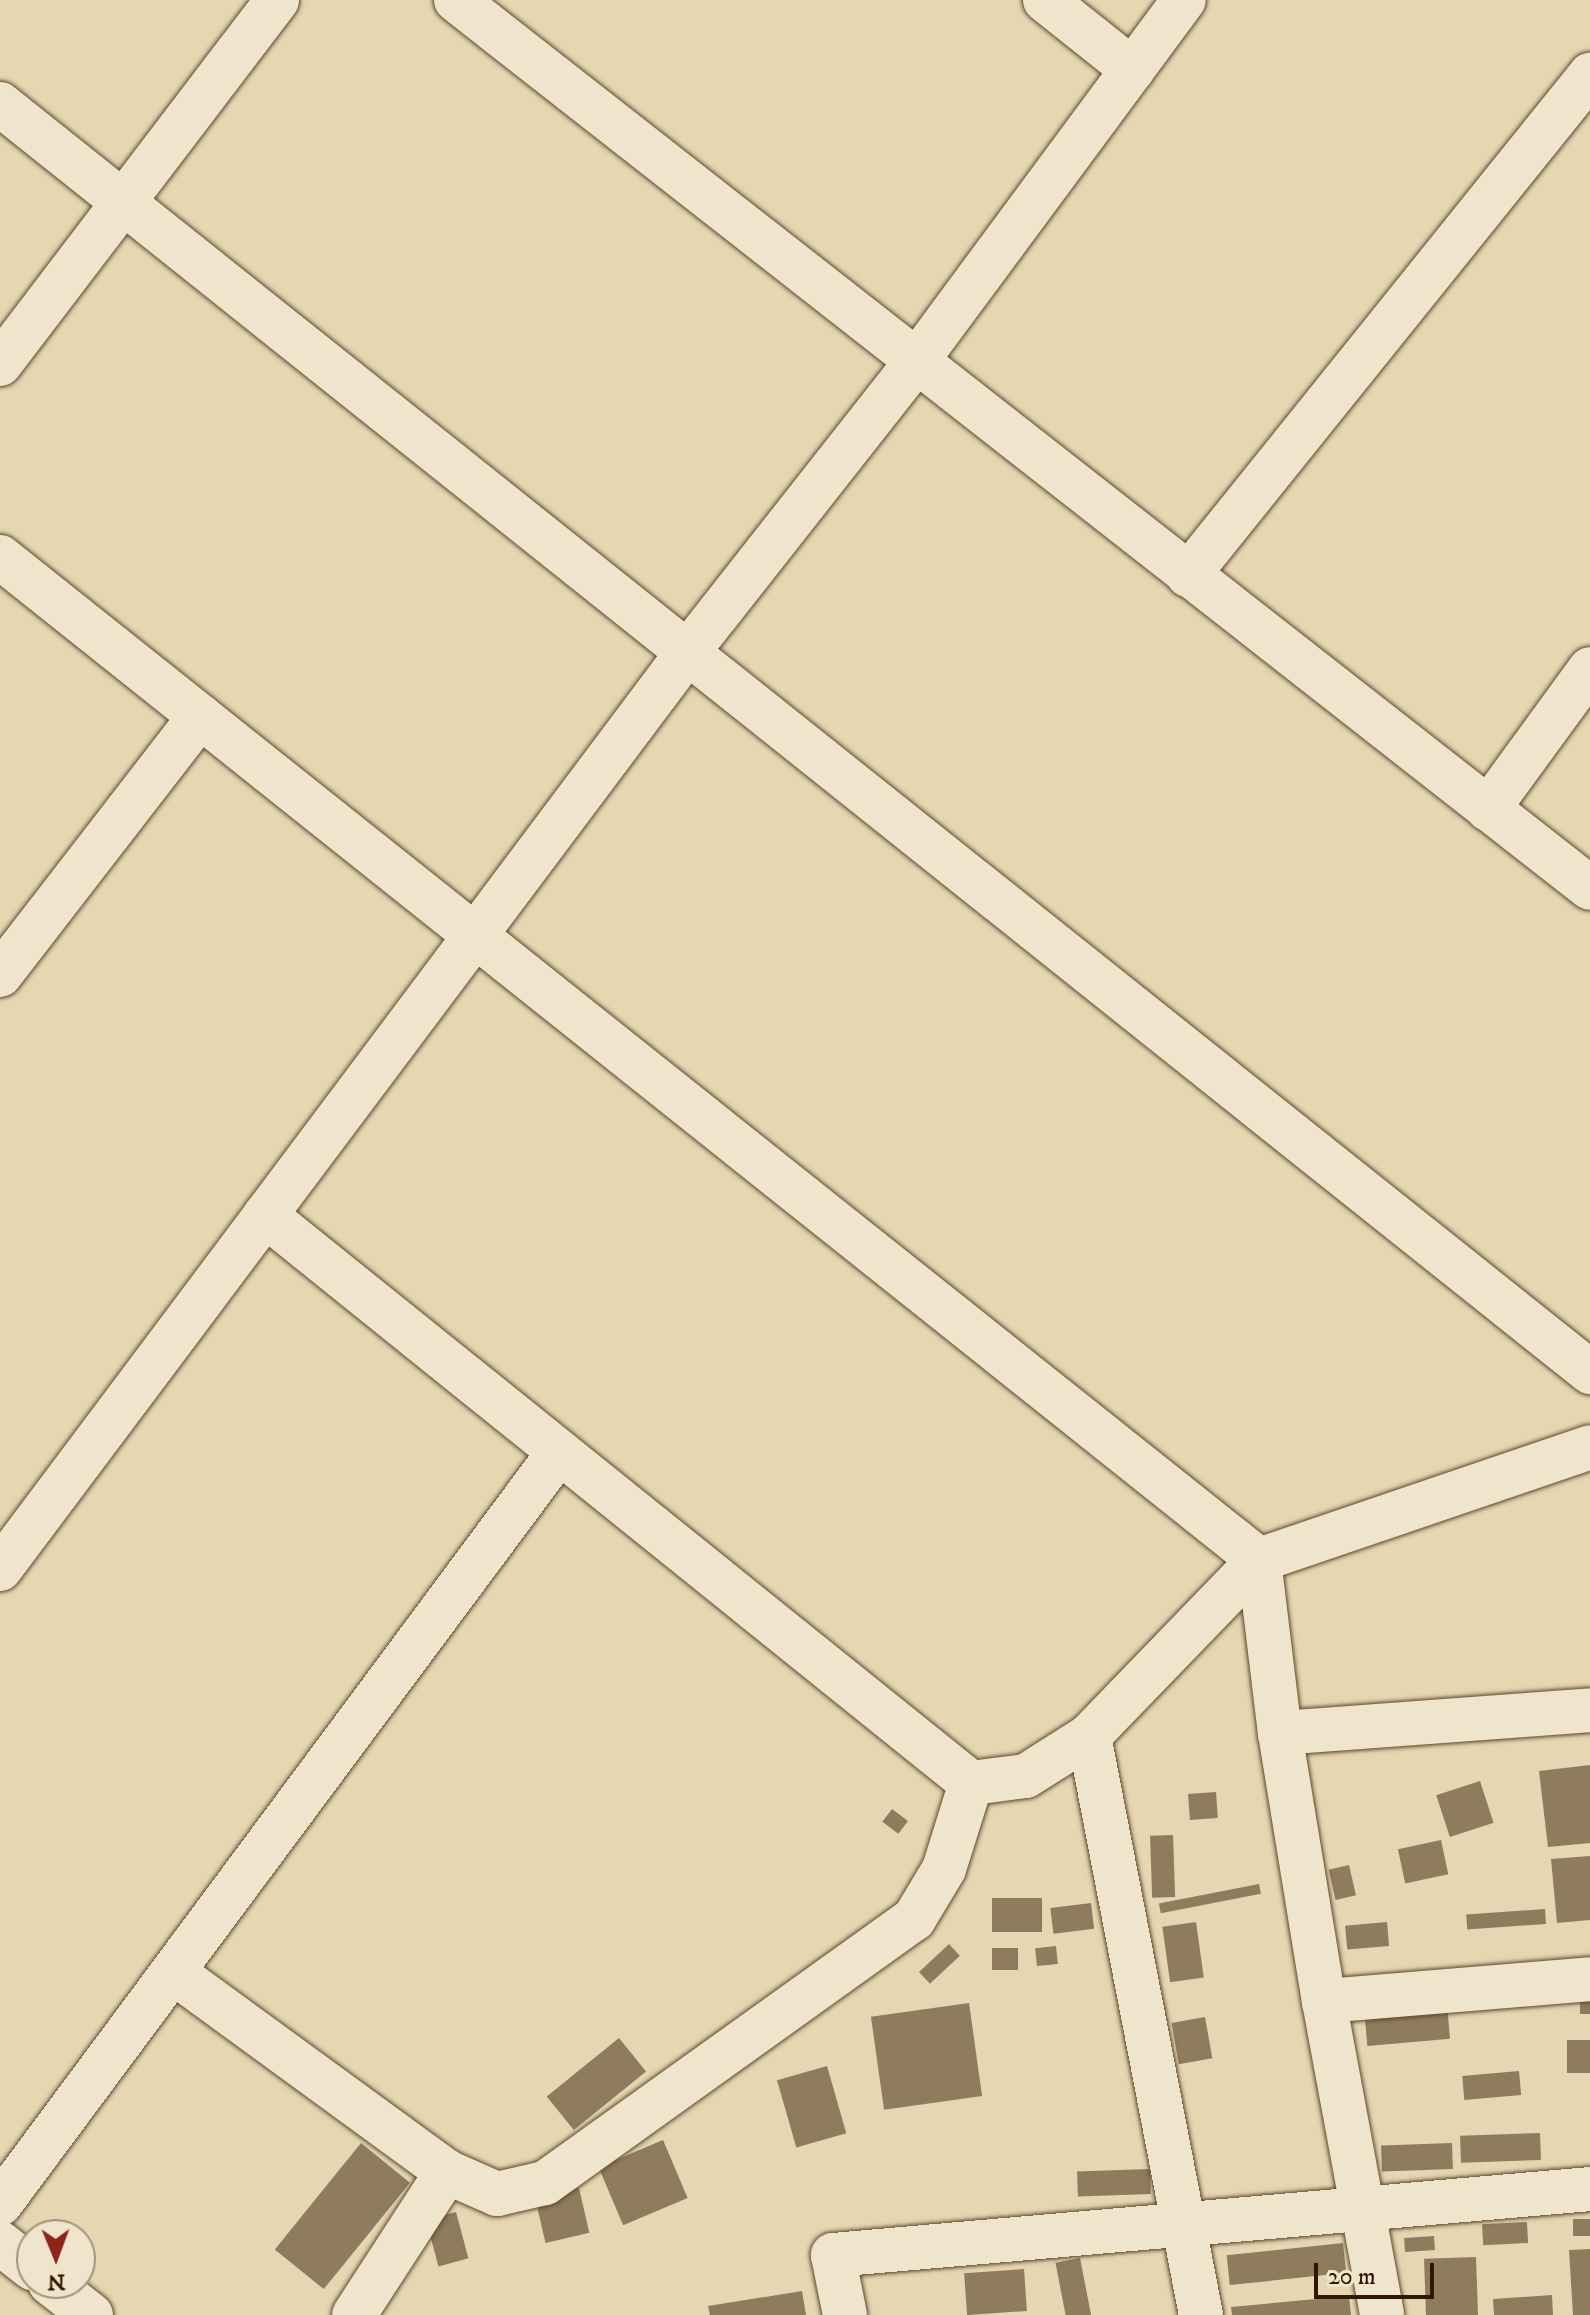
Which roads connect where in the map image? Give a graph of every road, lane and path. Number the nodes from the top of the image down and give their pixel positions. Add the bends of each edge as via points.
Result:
1 (277, 0) edge
2 (456, 0) edge
3 (1045, 0) edge
4 (1184, 0) edge
5 (1133, 70) junction
6 (1590, 75) edge
7 (0, 104) edge
8 (123, 203) junction
9 (916, 362) junction
10 (0, 364) edge
11 (0, 557) edge
12 (1188, 575) junction
13 (687, 653) junction
14 (1590, 669) edge
15 (200, 716) junction
16 (1488, 809) junction
17 (1590, 888) edge
18 (474, 935) junction
19 (0, 975) edge
20 (265, 1215) junction
21 (1590, 1372) edge
22 (1590, 1447) edge
23 (559, 1452) junction
24 (1259, 1560) junction
25 (0, 1569) edge
26 (1590, 1710) edge
27 (1280, 1733) junction
28 (1089, 1736) junction
29 (971, 1783) junction
30 (173, 1972) junction
31 (1590, 1979) edge
32 (1324, 2001) junction
33 (447, 2172) junction
34 (1590, 2189) edge
35 (0, 2204) edge
36 (1362, 2208) junction
37 (1185, 2224) junction
38 (0, 2243) edge
39 (16, 2256) edge
40 (70, 2299) edge
41 (91, 2315) edge
42 (354, 2315) edge
43 (845, 2315) edge
44 (1201, 2315) edge
45 (1382, 2315) edge

1 - 8 street
2 - 9 street
3 - 5 street
4 - 5 street
5 - 9 street
6 - 12 street
7 - 8 street
8 - 10 street
8 - 13 street
9 - 12 street
9 - 13 street
11 - 15 street
12 - 16 street
13 - 18 street
13 - 21 street
14 - 16 street
15 - 18 street
15 - 19 street
16 - 17 street
18 - 20 street
18 - 24 street
20 - 23 street
20 - 25 street
22 - 24 street
23 - 29 street
23 - 30 street
24 - 27 street
24 - 28 street
26 - 27 street
27 - 32 street
28 - 29 street via 1026,1776
28 - 37 street
29 - 33 street via 944,1869 914,1919 545,2183 497,2194
30 - 33 street
30 - 35 street
31 - 32 street
32 - 36 street
33 - 42 street
34 - 36 street
36 - 37 street
36 - 45 street
37 - 43 street via 833,2255
37 - 44 street
38 - 39 street
40 - 41 street

